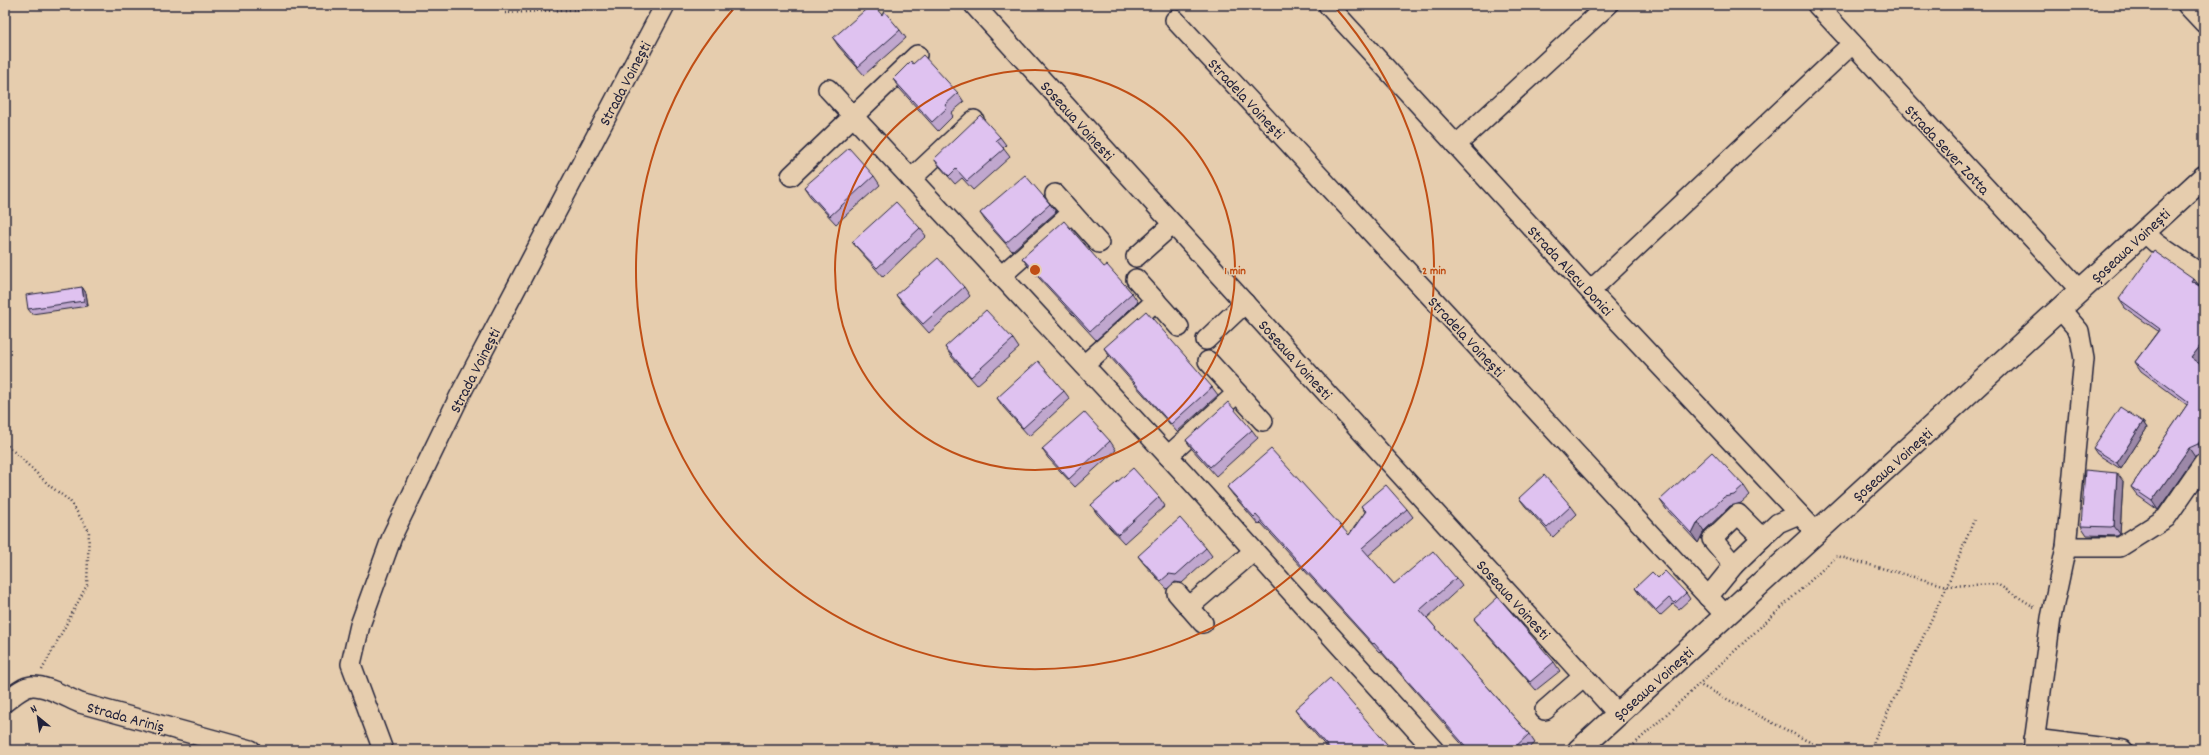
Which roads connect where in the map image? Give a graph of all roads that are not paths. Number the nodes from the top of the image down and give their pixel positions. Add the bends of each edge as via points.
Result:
1 (665, 5) edge
2 (974, 5) edge
3 (1328, 5) edge
4 (1608, 5) edge
5 (1817, 5) edge
6 (2187, 5) edge
7 (1175, 20) dead end
8 (2204, 23) edge
9 (1852, 44) junction
10 (917, 55) dead end
11 (828, 89) dead end
12 (853, 116) junction
13 (974, 120) edge
14 (1456, 145) junction
15 (791, 176) dead end
16 (2204, 177) edge
17 (911, 178) junction
18 (1055, 194) dead end
19 (1072, 213) junction
20 (1173, 224) junction
21 (2144, 232) junction
22 (1099, 243) dead end
23 (1136, 257) dead end
24 (1001, 276) junction
25 (2204, 276) edge
26 (1136, 278) dead end
27 (1590, 291) junction
28 (2081, 291) junction
29 (1156, 301) junction
30 (1245, 303) junction
31 (2060, 310) junction
32 (1179, 327) dead end
33 (1206, 340) dead end
34 (1208, 361) dead end
35 (1084, 365) junction
36 (1237, 393) junction
37 (1263, 422) dead end
38 (1168, 456) junction
39 (2204, 463) edge
40 (1799, 514) junction
41 (1816, 532) junction
42 (1762, 538) junction
43 (2066, 547) junction
44 (1254, 551) junction
45 (1734, 565) junction
46 (1177, 593) dead end
47 (1708, 597) junction
48 (1189, 607) junction
49 (1726, 616) junction
50 (1203, 623) dead end
51 (1584, 676) junction
52 (5, 702) edge
53 (1545, 710) dead end
54 (1618, 714) junction
55 (2034, 745) edge
56 (251, 750) edge
57 (383, 750) edge
58 (1434, 750) edge
59 (1579, 750) edge
60 (2123, 750) edge

1 - 57 street, Strada Voinești via 461,393 393,534 360,625 351,664
2 - 20 street, Soseaua Voinesti
3 - 14 street, Strada Alecu Donici
4 - 14 street
5 - 9 street, Strada Sever Zotta
6 - 8 street
7 - 47 street, Stradela Voinești
9 - 27 street
9 - 28 street, Strada Sever Zotta
10 - 12 street
11 - 12 street
12 - 15 street
12 - 17 street
13 - 17 street
14 - 27 street, Strada Alecu Donici
16 - 21 main road, Șoseaua Voinești
17 - 24 street
18 - 19 street
19 - 22 street
19 - 24 street
20 - 23 street
20 - 30 street, Soseaua Voinesti
21 - 25 street
21 - 28 main road, Șoseaua Voinești
24 - 35 street
26 - 29 street
27 - 40 street, Strada Alecu Donici
28 - 31 main road, Șoseaua Voinești
29 - 32 street
29 - 35 street
30 - 33 street
30 - 51 street, Soseaua Voinesti
31 - 41 main road, Șoseaua Voinești
31 - 43 street via 2079,331 2084,360
34 - 36 street
35 - 38 street
36 - 37 street
36 - 38 street
38 - 44 street
39 - 43 street via 2166,518 2120,547
40 - 41 street, Strada Alecu Donici
40 - 42 street via 1778,523
41 - 49 main road, Șoseaua Voinești
42 - 45 street
42 - 45 street via 1738,514 1712,539
43 - 55 street via 2051,618
44 - 48 street
44 - 58 street
45 - 47 street
46 - 48 street
47 - 49 street, Stradela Voinești
48 - 50 street
49 - 54 main road, Șoseaua Voinești
51 - 53 street
51 - 54 street, Soseaua Voinesti
52 - 56 street, Strada Ariniș via 33,686 80,703
54 - 59 main road, Șoseaua Voinești
55 - 60 street

